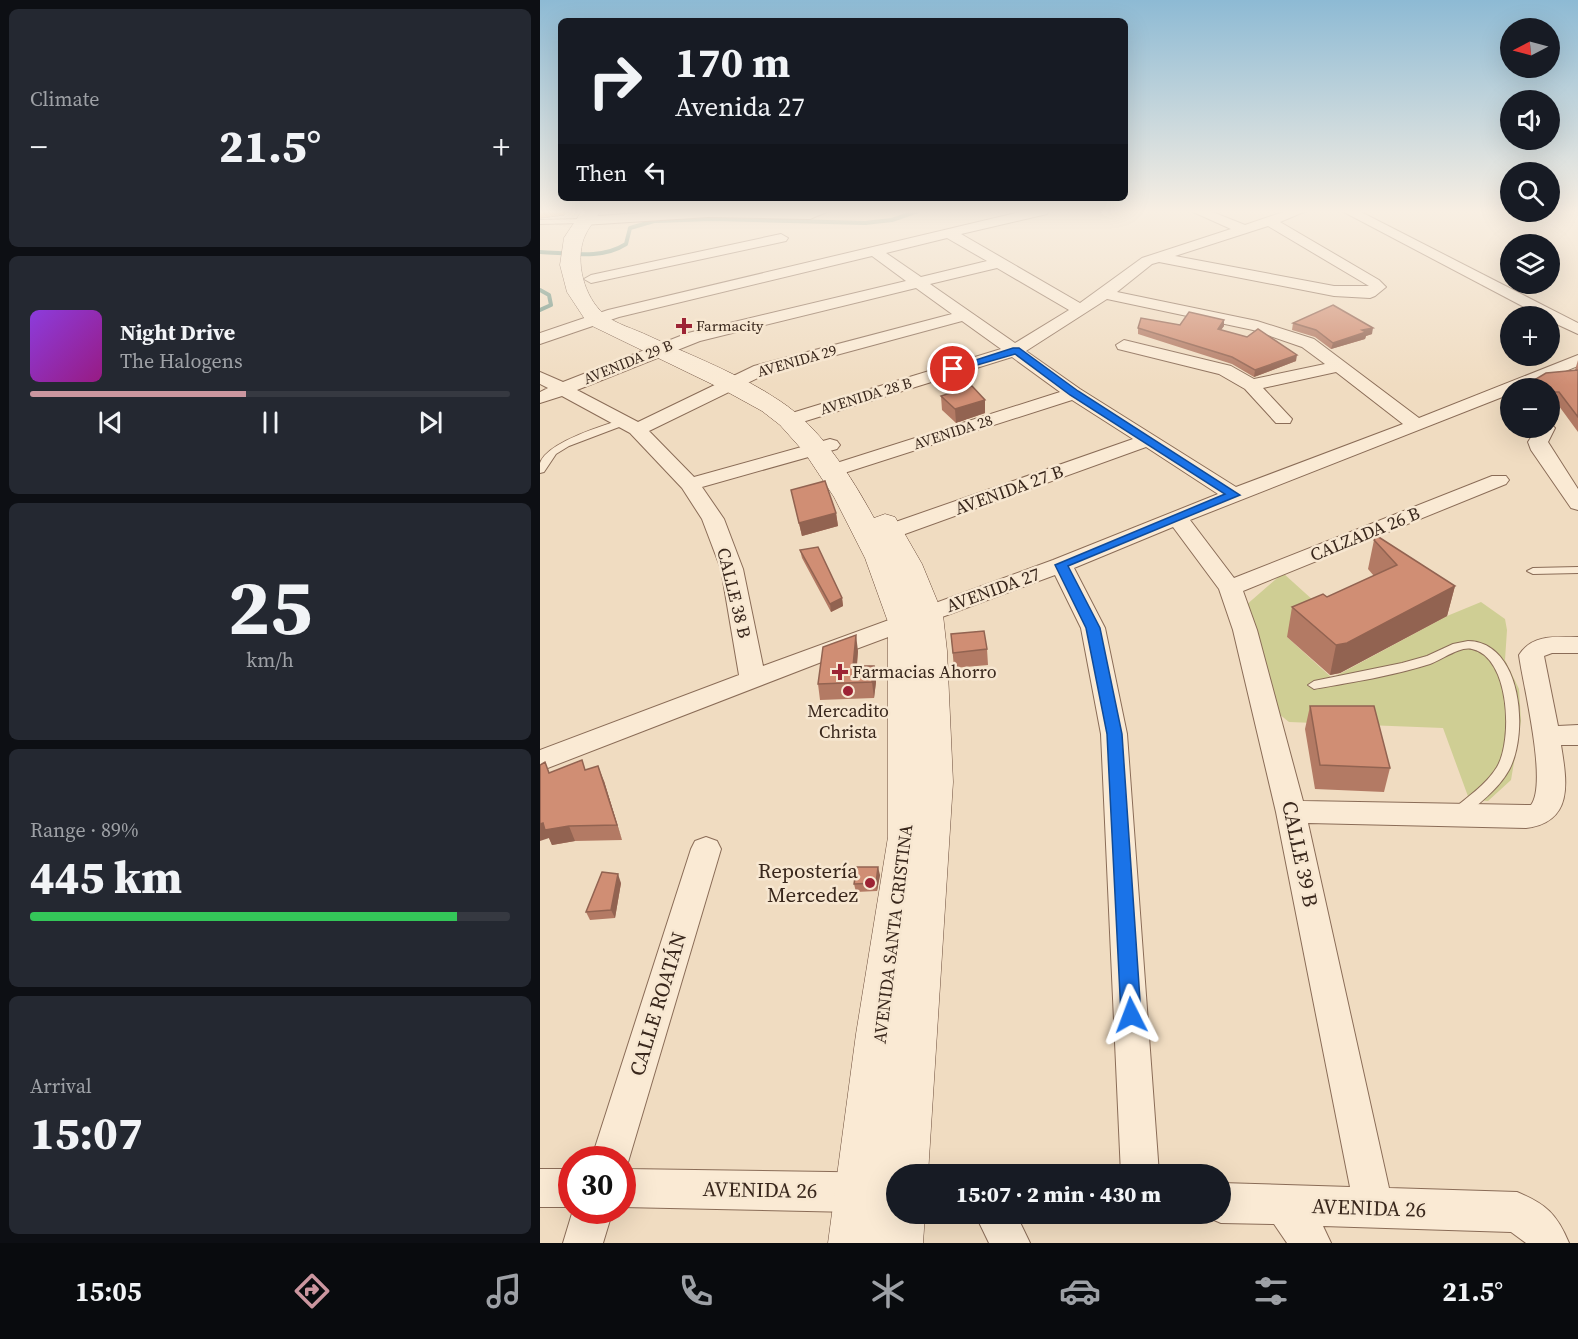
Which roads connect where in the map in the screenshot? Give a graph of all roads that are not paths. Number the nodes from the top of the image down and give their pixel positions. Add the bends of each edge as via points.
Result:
1 (586, 269) edge
2 (799, 269) edge
3 (900, 269) edge
4 (973, 269) edge
5 (1008, 269) edge
6 (1137, 269) edge
7 (1222, 269) edge
8 (1350, 269) edge
9 (1461, 269) edge
10 (919, 282) junction
11 (1105, 294) junction
12 (1080, 310) junction
13 (966, 315) junction
14 (605, 316) junction
15 (1578, 329) edge
16 (540, 339) edge
17 (1124, 345) dead end
18 (668, 346) junction
19 (1016, 350) junction
20 (1578, 360) edge
21 (1341, 366) junction
22 (540, 377) edge
23 (1539, 378) edge
24 (738, 380) junction
25 (1251, 385) junction
26 (560, 390) junction
27 (1074, 393) junction
28 (1500, 396) edge
29 (540, 398) edge
30 (798, 417) junction
31 (1283, 419) dead end
32 (631, 425) junction
33 (1417, 425) junction
34 (1540, 438) edge
35 (1147, 440) junction
36 (831, 458) junction
37 (540, 470) edge
38 (1499, 480) dead end
39 (690, 484) junction
40 (1234, 495) junction
41 (1578, 504) edge
42 (1178, 519) junction
43 (880, 536) junction
44 (1061, 565) junction
45 (1578, 570) edge
46 (1533, 571) dead end
47 (1230, 588) junction
48 (916, 618) junction
49 (1578, 645) edge
50 (753, 680) junction
51 (1314, 685) dead end
52 (1578, 735) edge
53 (1546, 736) junction
54 (540, 761) edge
55 (1291, 812) junction
56 (1455, 816) junction
57 (706, 849) dead end
58 (614, 1146) edge
59 (888, 1164) edge
60 (1139, 1164) edge
61 (540, 1188) edge
62 (558, 1188) edge
63 (636, 1188) edge
64 (886, 1193) edge
65 (886, 1199) edge
66 (1231, 1203) edge
67 (1284, 1205) junction
68 (1374, 1208) junction
69 (589, 1224) edge
70 (893, 1224) edge
71 (1000, 1224) edge
72 (583, 1243) edge
73 (856, 1243) edge
74 (895, 1243) edge
75 (1010, 1243) edge
76 (1311, 1243) edge
77 (1549, 1243) edge

1 - 14 street, AVENIDA SANTA CRISTINA
2 - 14 street
3 - 10 street
4 - 10 street, AVENIDA 29 B
5 - 12 street
6 - 11 street, AVENIDA 28 B
7 - 8 street via 1349,293 1370,293 1378,287
9 - 15 street
10 - 13 street
10 - 18 street, AVENIDA 29 B
11 - 12 street, AVENIDA 28 B
11 - 21 street via 1257,326 1308,343
12 - 19 street, AVENIDA 28 B
13 - 19 street
13 - 24 street, AVENIDA 29
14 - 16 street
14 - 18 street, AVENIDA SANTA CRISTINA
17 - 25 street via 1225,370
18 - 24 street, AVENIDA SANTA CRISTINA
18 - 26 street, AVENIDA 29 B
19 - 27 street
19 - 30 street, AVENIDA 28 B
20 - 23 street, AVENIDA 27
21 - 25 street
21 - 33 street
22 - 26 street, CALLE 38 B
24 - 30 street, AVENIDA SANTA CRISTINA
24 - 32 street, AVENIDA 29 via 714,394
25 - 31 street
26 - 29 street, AVENIDA 29 B
26 - 32 street, CALLE 38 B
27 - 35 street
27 - 36 street, AVENIDA 28
28 - 33 street, AVENIDA 27
30 - 36 street, AVENIDA SANTA CRISTINA
32 - 37 lane via 566,444 553,452
32 - 39 street, CALLE 38 B
33 - 40 street, AVENIDA 27
34 - 41 street via 1541,450
35 - 40 street
35 - 43 street, AVENIDA 27 B
36 - 39 street, AVENIDA 28
36 - 43 street, AVENIDA SANTA CRISTINA
38 - 47 street, CALZADA 26 B
39 - 50 street, CALLE 38 B via 714,519 732,569
40 - 42 street, AVENIDA 27
42 - 44 street, AVENIDA 27
42 - 47 street, CALLE 39 B
43 - 48 street, AVENIDA SANTA CRISTINA via 907,564
44 - 48 street, AVENIDA 27
44 - 60 street via 1093,628 1114,734
45 - 46 lane
47 - 55 street, CALLE 39 B via 1245,630
48 - 50 street, AVENIDA 27
48 - 59 street, AVENIDA SANTA CRISTINA via 908,837 880,1034
49 - 53 street via 1545,645 1531,655
50 - 54 street, AVENIDA 27
51 - 56 lane via 1380,673 1432,659 1459,646 1474,645 1493,656 1509,683 1511,734 1506,764
52 - 53 street
53 - 56 street via 1550,782 1547,806 1541,814
55 - 56 street
55 - 68 street, CALLE 39 B
57 - 58 street, CALLE ROATÁN
61 - 62 street
63 - 64 street, AVENIDA 26
65 - 73 street, AVENIDA SANTA CRISTINA
66 - 67 street, AVENIDA 26
67 - 68 street, AVENIDA 26
67 - 76 street
68 - 77 street, AVENIDA 26 via 1517,1212 1542,1230
69 - 72 street
70 - 74 street, AVENIDA SANTA CRISTINA
71 - 75 street

